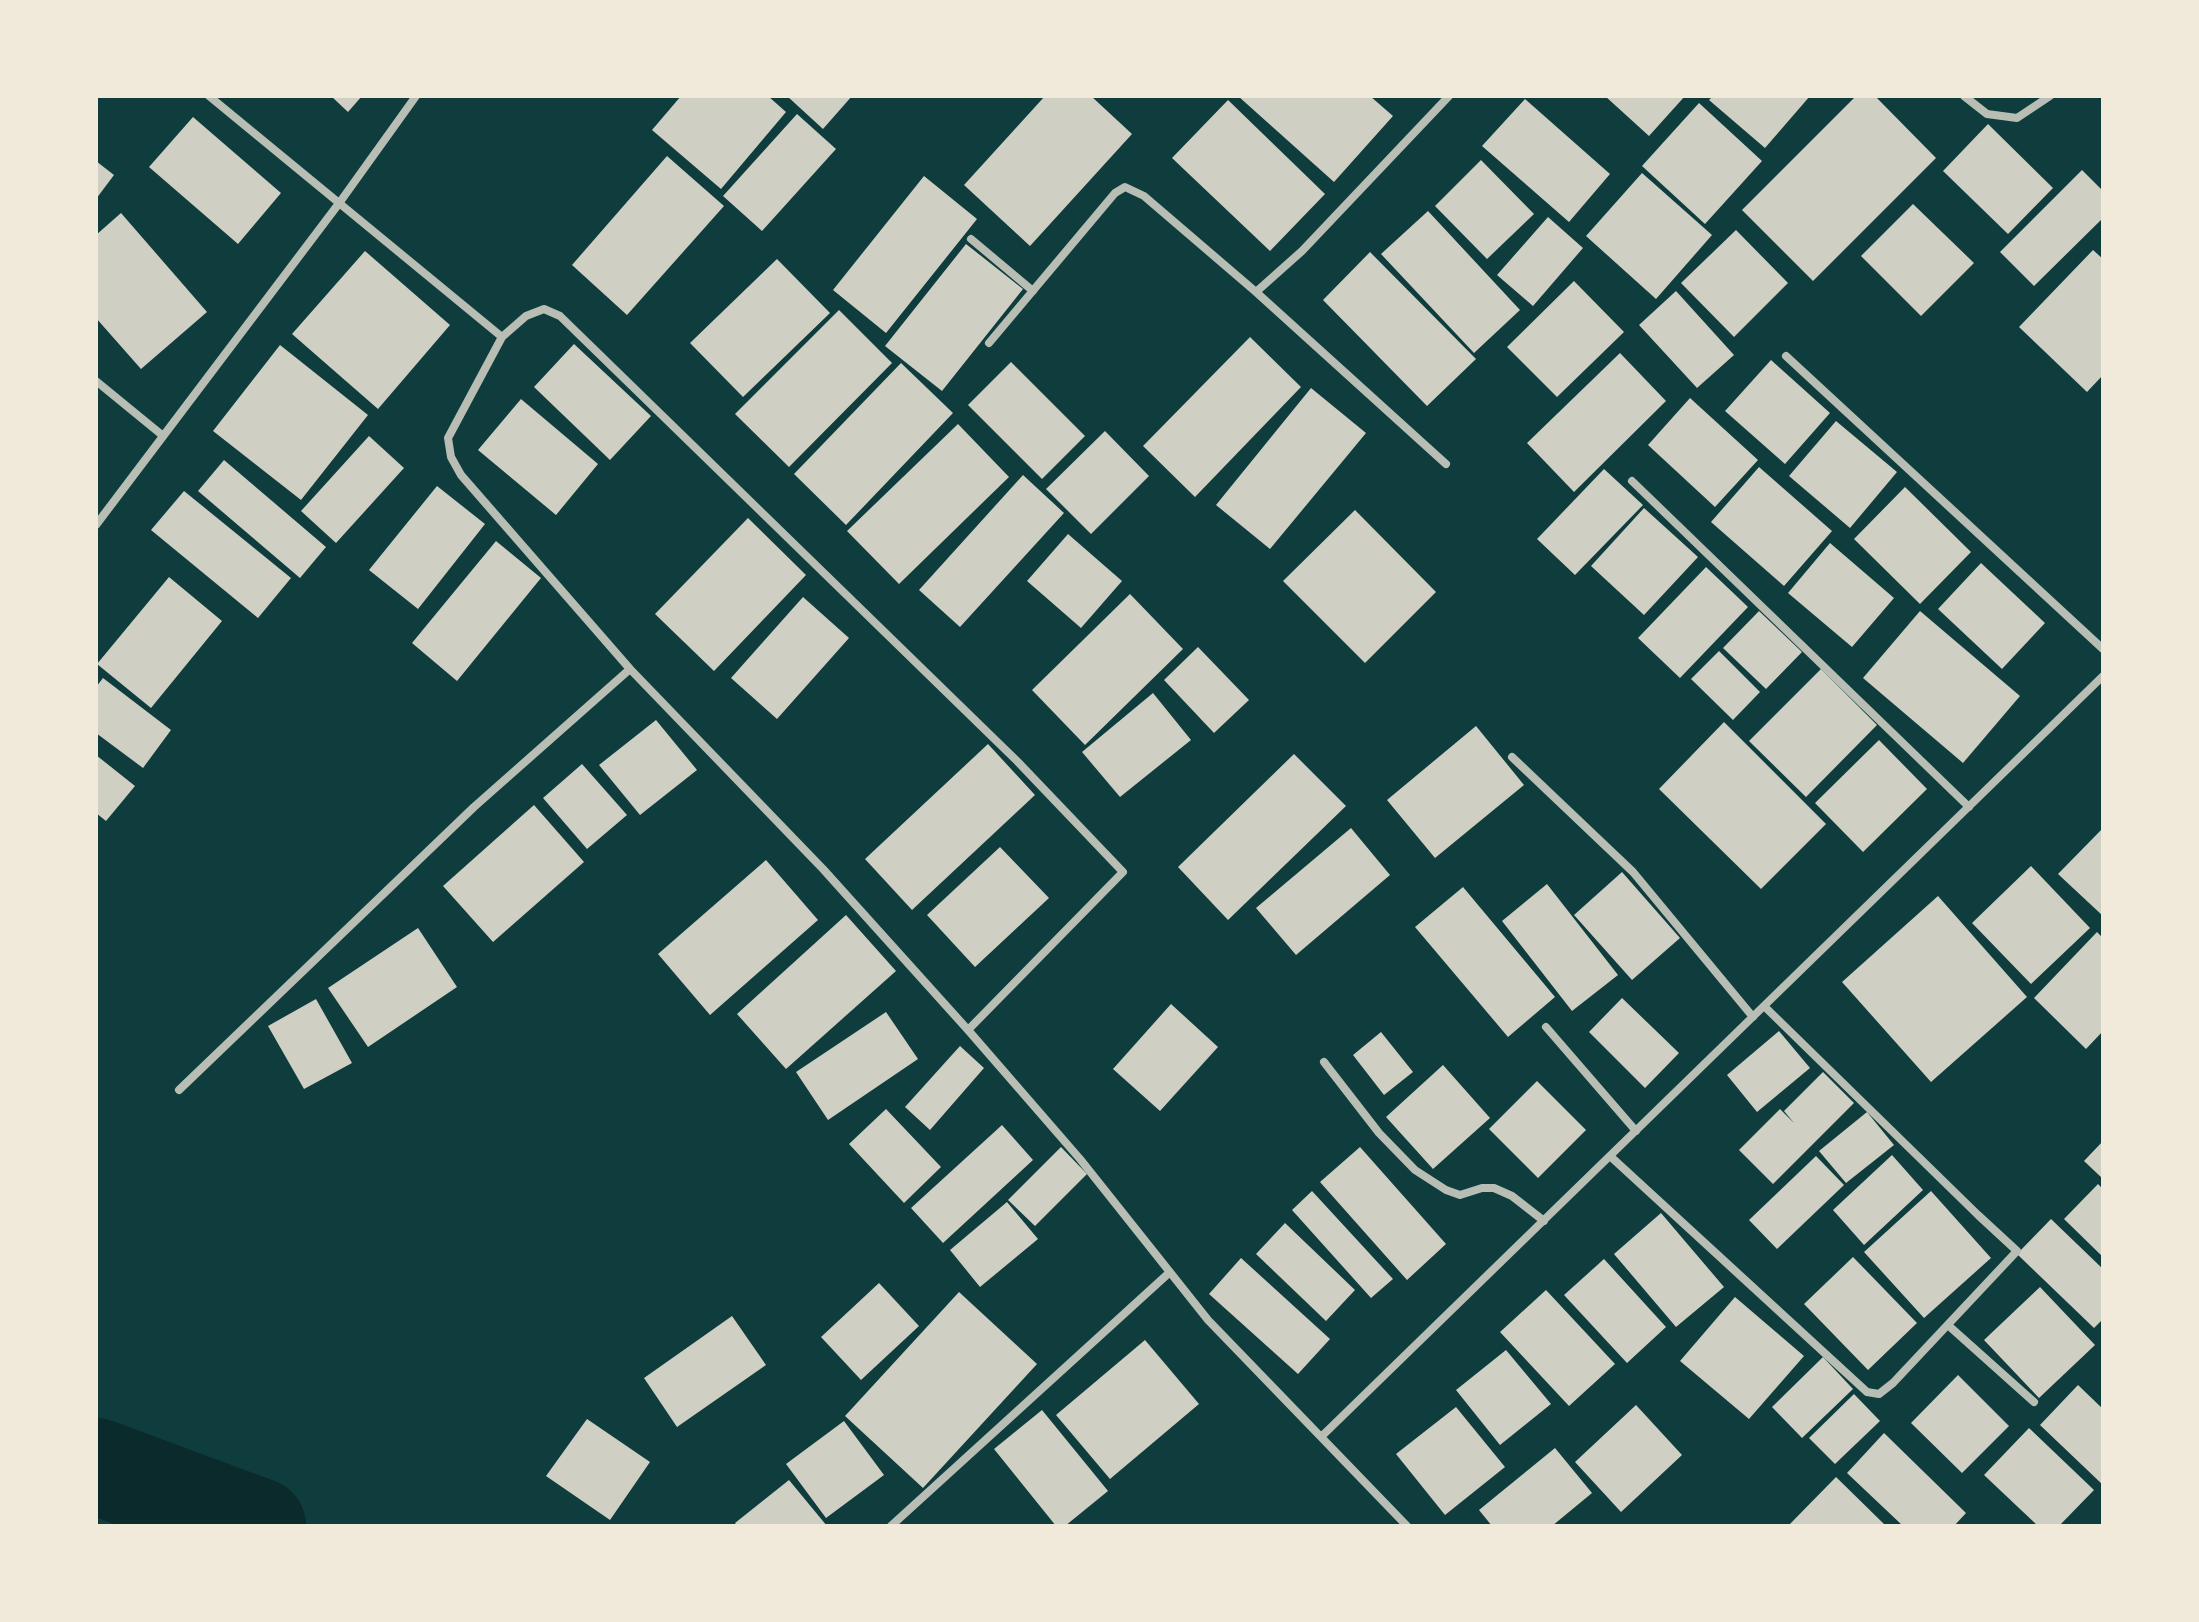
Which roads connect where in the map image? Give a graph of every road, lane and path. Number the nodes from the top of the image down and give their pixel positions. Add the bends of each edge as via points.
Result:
1 (209, 96) edge
2 (416, 96) edge
3 (1449, 96) edge
4 (1964, 96) edge
5 (2050, 96) edge
6 (340, 202) junction
7 (971, 239) dead end
8 (1033, 291) junction
9 (1256, 292) junction
10 (502, 337) junction
11 (989, 343) dead end
12 (1786, 356) dead end
13 (96, 381) edge
14 (162, 435) junction
15 (1446, 464) dead end
16 (1632, 481) dead end
17 (96, 525) edge
18 (2103, 649) edge
19 (630, 669) junction
20 (2103, 676) edge
21 (1512, 757) dead end
22 (1969, 807) junction
23 (1764, 1006) junction
24 (1753, 1017) junction
25 (1546, 1027) dead end
26 (968, 1030) junction
27 (1324, 1062) dead end
28 (179, 1090) dead end
29 (1636, 1131) junction
30 (1610, 1156) junction
31 (1544, 1221) junction
32 (1170, 1272) junction
33 (1949, 1326) junction
34 (2034, 1402) dead end
35 (1322, 1436) junction
36 (891, 1526) edge
37 (1407, 1526) edge

1 - 6 street
2 - 6 street
3 - 9 street via 1302,251
4 - 5 street via 1987,114 2017,118
6 - 10 street
6 - 14 street
7 - 8 street
8 - 9 street via 1125,187 1144,196
8 - 11 street
9 - 15 street
10 - 19 street via 448,438 451,457
10 - 26 street via 526,316 544,309 560,316 1017,761 1123,872
12 - 18 street
13 - 14 street
14 - 17 street
16 - 22 street
19 - 26 street via 823,869
19 - 28 street via 474,807
20 - 22 street
21 - 24 street via 1633,872
22 - 23 street
23 - 24 street
23 - 33 street via 2017,1251
24 - 29 street
25 - 29 street
26 - 32 street
27 - 31 street via 1415,1170 1460,1195 1494,1188
29 - 30 street
30 - 31 street
30 - 33 street via 1867,1392 1879,1394 1893,1383
31 - 35 street
32 - 35 street via 1208,1320
32 - 36 street
33 - 34 street
35 - 37 street

